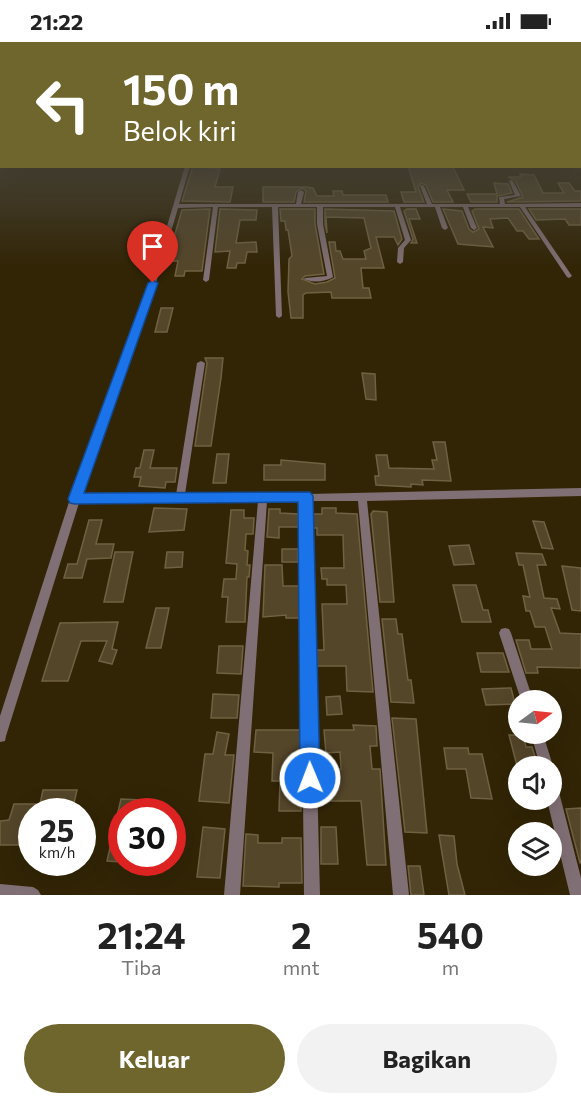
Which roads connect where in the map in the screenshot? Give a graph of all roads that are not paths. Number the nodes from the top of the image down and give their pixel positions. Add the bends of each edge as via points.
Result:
1 (183, 188) edge
2 (423, 188) edge
3 (514, 188) edge
4 (301, 192) dead end
5 (298, 205) junction
6 (320, 205) junction
7 (398, 205) junction
8 (433, 205) junction
9 (465, 205) junction
10 (503, 205) junction
11 (521, 205) junction
12 (581, 205) edge
13 (178, 206) junction
14 (216, 206) junction
15 (275, 206) junction
16 (445, 228) dead end
17 (474, 228) dead end
18 (400, 262) dead end
19 (569, 276) dead end
20 (307, 279) dead end
21 (206, 280) dead end
22 (279, 316) dead end
23 (201, 363) dead end
24 (581, 492) edge
25 (305, 496) junction
26 (180, 497) junction
27 (362, 497) junction
28 (263, 498) junction
29 (75, 499) junction
30 (505, 633) dead end
31 (524, 690) edge
32 (0, 736) edge
33 (557, 810) edge
34 (0, 892) edge
35 (33, 895) edge
36 (232, 895) edge
37 (312, 895) edge
38 (401, 895) edge
39 (578, 895) edge

1 - 13 street
2 - 8 street
3 - 10 street via 518,196 501,198
4 - 5 street
5 - 6 street
5 - 15 street
6 - 7 street
6 - 20 street via 330,277
7 - 8 street
7 - 18 street via 408,240 401,248
8 - 9 street
8 - 16 street
9 - 10 street
9 - 17 street
10 - 11 street
11 - 12 street
11 - 19 street
13 - 14 street
13 - 29 street
14 - 15 street
14 - 21 street
15 - 22 street
23 - 26 street
24 - 27 street
25 - 27 street
25 - 28 street
25 - 37 street
26 - 28 street
26 - 29 street
27 - 38 street
28 - 36 street
29 - 32 street
30 - 31 street
33 - 39 street
34 - 35 street

